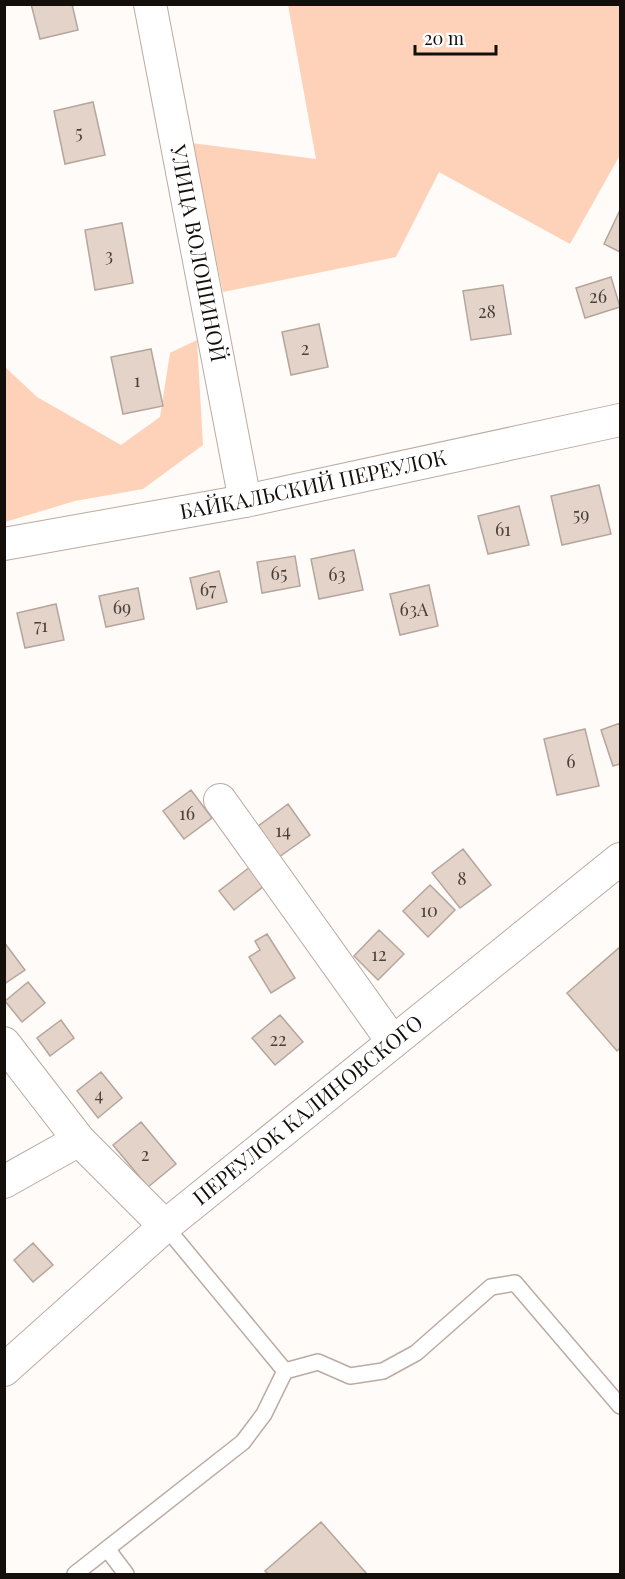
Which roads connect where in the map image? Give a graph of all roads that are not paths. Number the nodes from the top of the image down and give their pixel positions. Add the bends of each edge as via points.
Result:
1 (150, 4) edge
2 (621, 420) edge
3 (245, 501) junction
4 (4, 543) edge
5 (220, 800) dead end
6 (621, 859) edge
7 (393, 1042) junction
8 (4, 1043) edge
9 (79, 1140) junction
10 (4, 1182) edge
11 (165, 1226) junction
12 (4, 1370) edge
13 (285, 1371) junction
14 (621, 1406) edge
15 (108, 1550) junction
16 (75, 1575) edge
17 (126, 1575) edge

1 - 3 street, УЛИЦА ВОЛОШИНОЙ
2 - 3 street, БАЙКАЛЬСКИЙ ПЕРЕУЛОК
3 - 4 street, БАЙКАЛЬСКИЙ ПЕРЕУЛОК
5 - 7 street
6 - 7 street, ПЕРЕУЛОК КАЛИНОВСКОГО
7 - 11 street, ПЕРЕУЛОК КАЛИНОВСКОГО
8 - 9 street
9 - 10 street
9 - 11 street
11 - 12 street, ПЕРЕУЛОК КАЛИНОВСКОГО
11 - 13 lane
13 - 14 lane via 318,1362 350,1376 383,1371 416,1353 491,1287 515,1283
13 - 15 lane via 264,1414 243,1442
15 - 16 lane
15 - 17 lane

